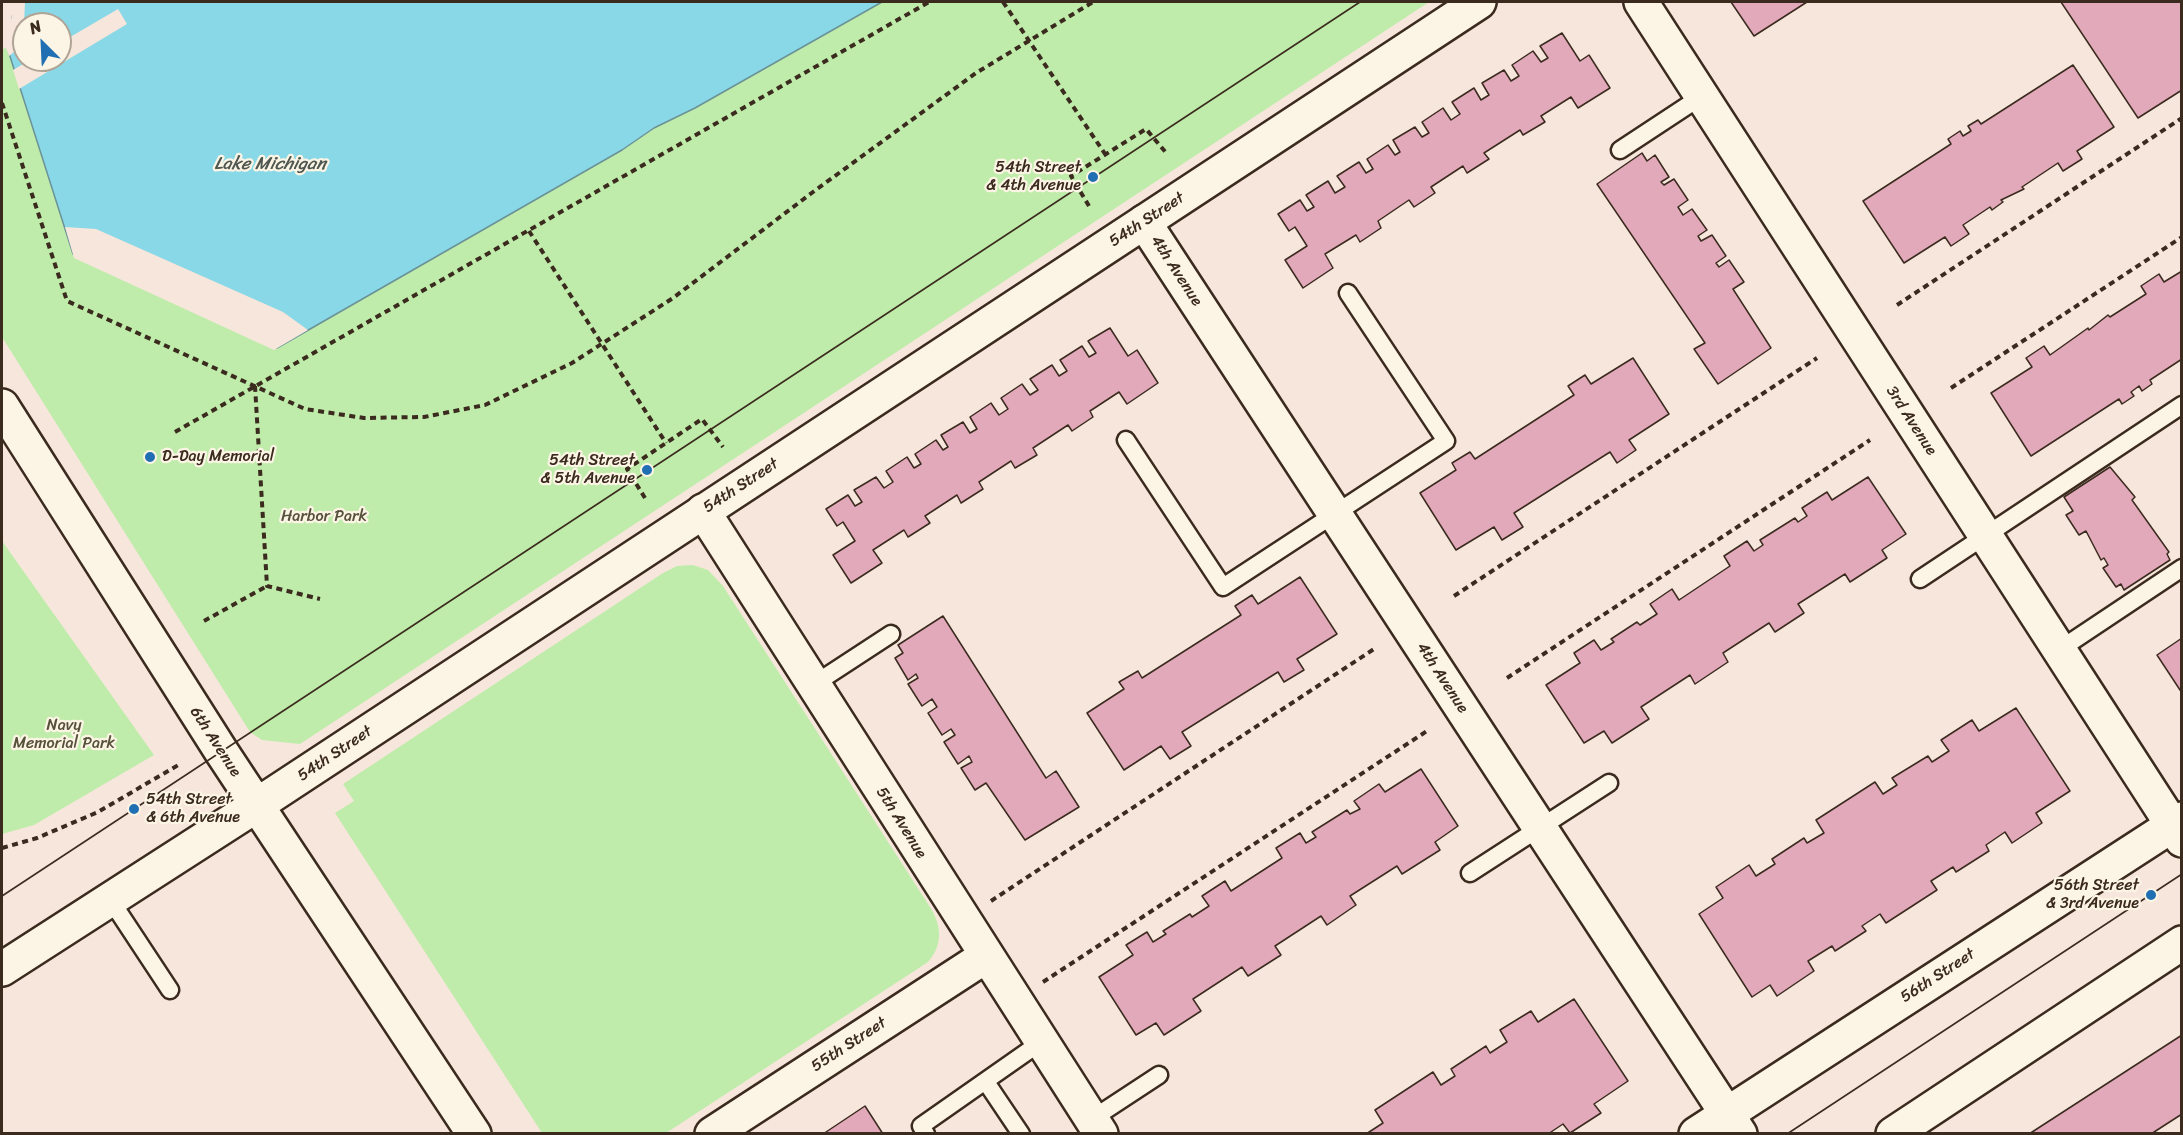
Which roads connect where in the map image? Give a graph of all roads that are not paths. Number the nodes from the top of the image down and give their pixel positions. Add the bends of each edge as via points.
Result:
1 (1479, 2) edge
2 (1641, 2) edge
3 (1702, 96) junction
4 (1620, 150) dead end
5 (1144, 222) junction
6 (1348, 292) dead end
7 (2181, 405) edge
8 (2, 406) edge
9 (1126, 440) dead end
10 (703, 511) junction
11 (1335, 514) junction
12 (1984, 534) junction
13 (2181, 568) edge
14 (1920, 579) dead end
15 (891, 634) dead end
16 (2059, 650) junction
17 (813, 685) junction
18 (1609, 783) dead end
19 (257, 805) junction
20 (1540, 827) junction
21 (2178, 828) edge
22 (1470, 873) dead end
23 (110, 900) junction
24 (2181, 943) edge
25 (986, 956) junction
26 (2, 969) edge
27 (170, 990) dead end
28 (1041, 1042) junction
29 (1159, 1075) dead end
30 (986, 1082) junction
31 (1733, 1123) edge
32 (1096, 1126) edge
33 (474, 1134) edge
34 (712, 1134) edge
35 (926, 1134) edge
36 (1021, 1134) edge
37 (1696, 1134) edge
38 (1893, 1134) edge

1 - 5 street, 54th Street
2 - 3 street, 3rd Avenue
3 - 4 lane
3 - 12 street, 3rd Avenue
5 - 10 street, 54th Street
5 - 11 street, 4th Avenue
6 - 11 lane via 1446,441
7 - 12 lane
8 - 19 street, 6th Avenue
9 - 11 lane via 1223,587
10 - 17 street, 5th Avenue
10 - 19 street, 54th Street
11 - 20 street, 4th Avenue
12 - 14 lane
12 - 16 street, 3rd Avenue
13 - 16 lane
15 - 17 lane
16 - 21 street, 3rd Avenue
17 - 25 street, 5th Avenue
18 - 20 lane
19 - 23 street, 54th Street
19 - 33 street, 6th Avenue
20 - 22 lane
20 - 31 street, 4th Avenue
21 - 31 street, 56th Street
23 - 26 street, 54th Street
23 - 27 lane
24 - 38 street
25 - 28 street, 5th Avenue
25 - 34 street, 55th Street
28 - 30 lane
28 - 32 street, 5th Avenue
29 - 32 lane
30 - 35 lane via 921,1126
30 - 36 lane
31 - 37 street, 56th Street

